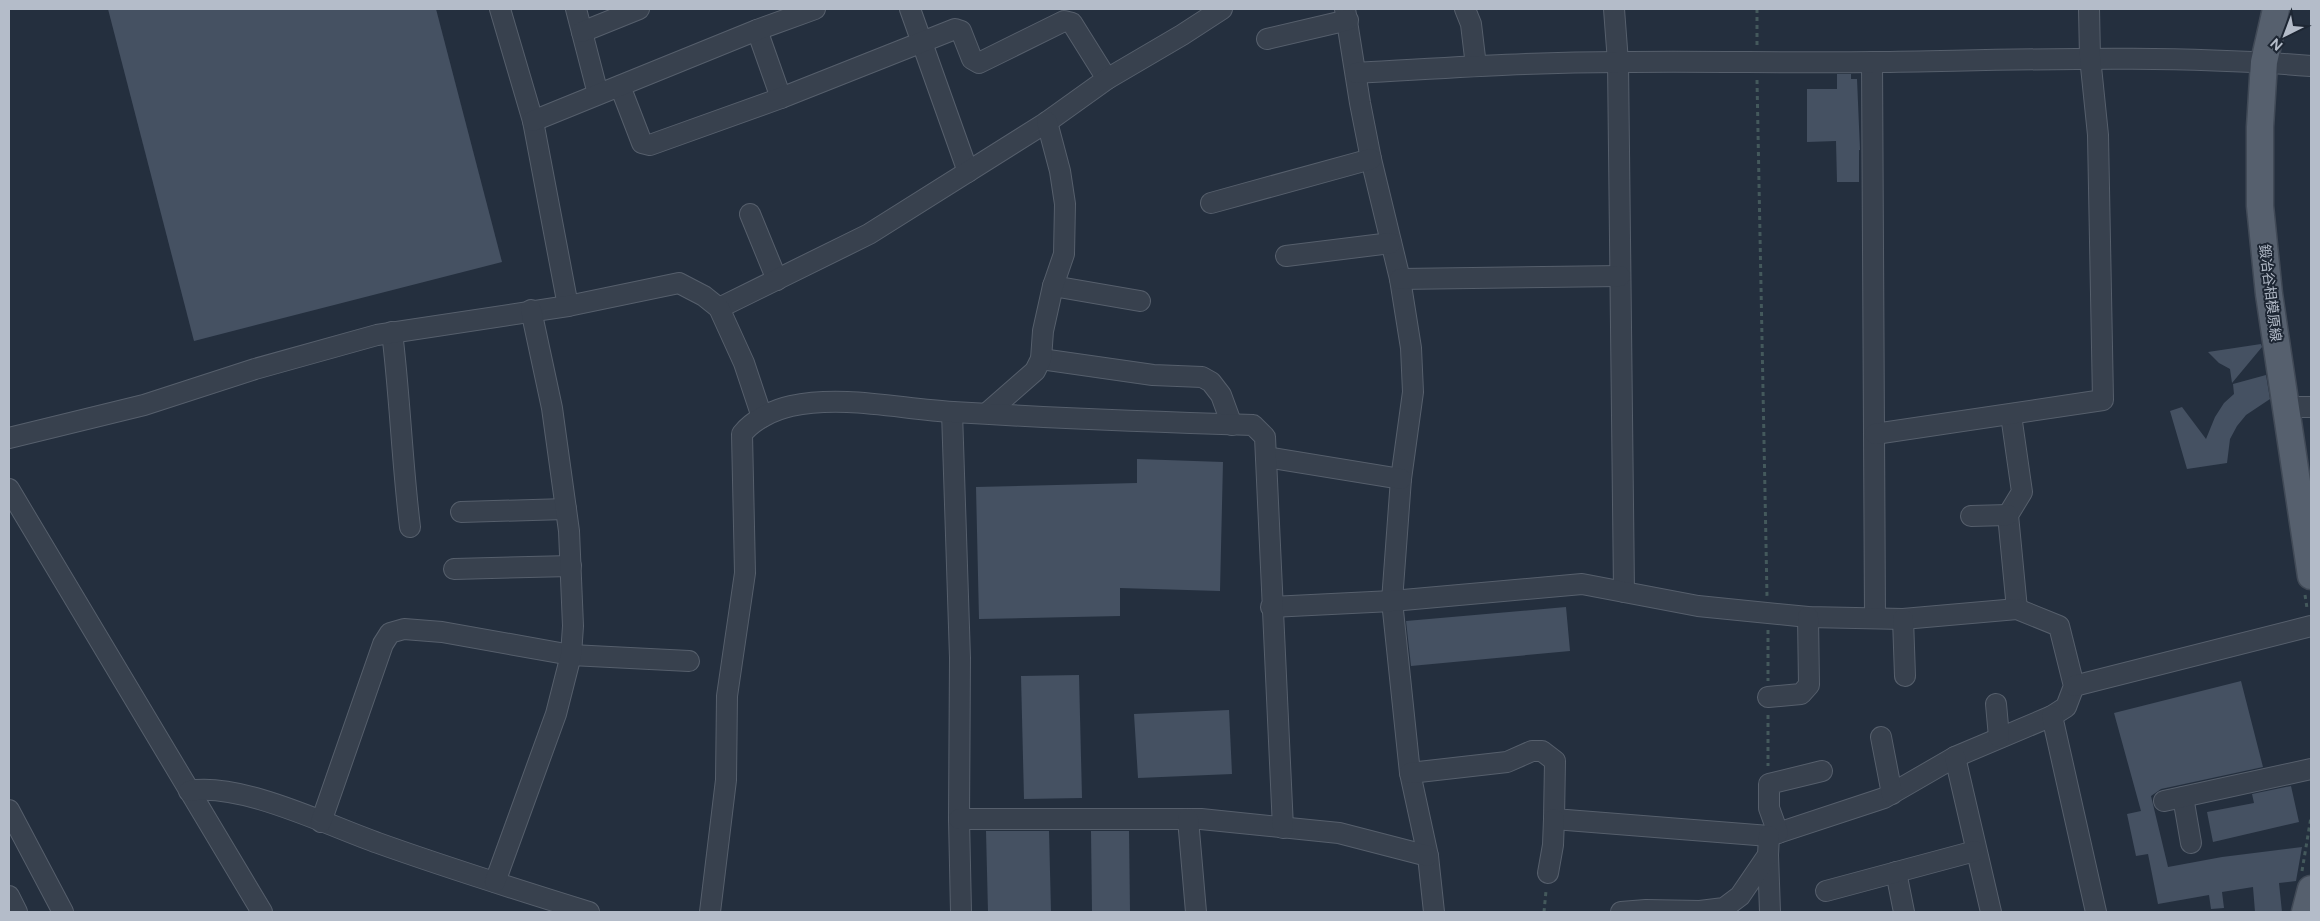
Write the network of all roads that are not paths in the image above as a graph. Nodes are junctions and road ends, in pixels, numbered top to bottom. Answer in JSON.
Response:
{"nodes":[{"id":1,"x":500,"y":9,"type":"edge"},
{"id":2,"x":576,"y":9,"type":"edge"},
{"id":3,"x":639,"y":9,"type":"edge"},
{"id":4,"x":815,"y":9,"type":"edge"},
{"id":5,"x":910,"y":9,"type":"edge"},
{"id":6,"x":1222,"y":9,"type":"edge"},
{"id":7,"x":1465,"y":9,"type":"edge"},
{"id":8,"x":1614,"y":9,"type":"edge"},
{"id":9,"x":2089,"y":9,"type":"edge"},
{"id":10,"x":2276,"y":9,"type":"edge"},
{"id":11,"x":1347,"y":14,"type":"edge"},
{"id":12,"x":757,"y":30,"type":"junction"},
{"id":13,"x":582,"y":32,"type":"junction"},
{"id":14,"x":1267,"y":39,"type":"dead end"},
{"id":15,"x":923,"y":42,"type":"junction"},
{"id":16,"x":2090,"y":57,"type":"junction"},
{"id":17,"x":1618,"y":62,"type":"junction"},
{"id":18,"x":1872,"y":62,"type":"junction"},
{"id":19,"x":2264,"y":62,"type":"junction"},
{"id":20,"x":1476,"y":66,"type":"junction"},
{"id":21,"x":2311,"y":66,"type":"edge"},
{"id":22,"x":1356,"y":73,"type":"junction"},
{"id":23,"x":1107,"y":79,"type":"junction"},
{"id":24,"x":620,"y":86,"type":"junction"},
{"id":25,"x":598,"y":94,"type":"junction"},
{"id":26,"x":781,"y":98,"type":"junction"},
{"id":27,"x":533,"y":121,"type":"junction"},
{"id":28,"x":1047,"y":122,"type":"junction"},
{"id":29,"x":1371,"y":159,"type":"junction"},
{"id":30,"x":968,"y":172,"type":"junction"},
{"id":31,"x":1211,"y":203,"type":"dead end"},
{"id":32,"x":750,"y":214,"type":"dead end"},
{"id":33,"x":1392,"y":244,"type":"junction"},
{"id":34,"x":1294,"y":250,"type":"dead end"},
{"id":35,"x":1620,"y":276,"type":"junction"},
{"id":36,"x":1400,"y":278,"type":"junction"},
{"id":37,"x":777,"y":280,"type":"junction"},
{"id":38,"x":1053,"y":286,"type":"junction"},
{"id":39,"x":1140,"y":301,"type":"dead end"},
{"id":40,"x":568,"y":306,"type":"junction"},
{"id":41,"x":719,"y":308,"type":"junction"},
{"id":42,"x":531,"y":310,"type":"junction"},
{"id":43,"x":392,"y":332,"type":"junction"},
{"id":44,"x":1041,"y":359,"type":"junction"},
{"id":45,"x":2299,"y":407,"type":"edge"},
{"id":46,"x":952,"y":412,"type":"junction"},
{"id":47,"x":987,"y":413,"type":"junction"},
{"id":48,"x":2011,"y":415,"type":"junction"},
{"id":49,"x":762,"y":417,"type":"junction"},
{"id":50,"x":1232,"y":425,"type":"junction"},
{"id":51,"x":1875,"y":434,"type":"junction"},
{"id":52,"x":9,"y":438,"type":"edge"},
{"id":53,"x":1266,"y":457,"type":"junction"},
{"id":54,"x":1401,"y":479,"type":"junction"},
{"id":55,"x":2304,"y":480,"type":"edge"},
{"id":56,"x":9,"y":489,"type":"edge"},
{"id":57,"x":566,"y":509,"type":"junction"},
{"id":58,"x":461,"y":512,"type":"dead end"},
{"id":59,"x":2008,"y":515,"type":"junction"},
{"id":60,"x":1971,"y":516,"type":"dead end"},
{"id":61,"x":410,"y":527,"type":"dead end"},
{"id":62,"x":571,"y":566,"type":"junction"},
{"id":63,"x":454,"y":569,"type":"dead end"},
{"id":64,"x":2311,"y":576,"type":"edge"},
{"id":65,"x":1624,"y":592,"type":"junction"},
{"id":66,"x":1392,"y":601,"type":"junction"},
{"id":67,"x":1272,"y":607,"type":"junction"},
{"id":68,"x":2017,"y":609,"type":"junction"},
{"id":69,"x":1808,"y":617,"type":"junction"},
{"id":70,"x":1876,"y":618,"type":"junction"},
{"id":71,"x":1903,"y":619,"type":"junction"},
{"id":72,"x":2311,"y":626,"type":"edge"},
{"id":73,"x":571,"y":655,"type":"junction"},
{"id":74,"x":689,"y":662,"type":"dead end"},
{"id":75,"x":1905,"y":676,"type":"dead end"},
{"id":76,"x":2074,"y":686,"type":"junction"},
{"id":77,"x":1768,"y":697,"type":"dead end"},
{"id":78,"x":1996,"y":704,"type":"dead end"},
{"id":79,"x":2052,"y":716,"type":"junction"},
{"id":80,"x":1881,"y":737,"type":"dead end"},
{"id":81,"x":1999,"y":737,"type":"junction"},
{"id":82,"x":1955,"y":757,"type":"junction"},
{"id":83,"x":2311,"y":769,"type":"edge"},
{"id":84,"x":1822,"y":771,"type":"dead end"},
{"id":85,"x":1410,"y":773,"type":"junction"},
{"id":86,"x":189,"y":791,"type":"junction"},
{"id":87,"x":1892,"y":794,"type":"junction"},
{"id":88,"x":2183,"y":797,"type":"junction"},
{"id":89,"x":2164,"y":802,"type":"dead end"},
{"id":90,"x":9,"y":810,"type":"edge"},
{"id":91,"x":959,"y":819,"type":"junction"},
{"id":92,"x":1188,"y":819,"type":"junction"},
{"id":93,"x":1554,"y":820,"type":"junction"},
{"id":94,"x":321,"y":822,"type":"junction"},
{"id":95,"x":1283,"y":828,"type":"junction"},
{"id":96,"x":1772,"y":841,"type":"junction"},
{"id":97,"x":2191,"y":842,"type":"dead end"},
{"id":98,"x":1976,"y":851,"type":"junction"},
{"id":99,"x":1428,"y":856,"type":"junction"},
{"id":100,"x":1896,"y":872,"type":"junction"},
{"id":101,"x":1548,"y":873,"type":"dead end"},
{"id":102,"x":495,"y":882,"type":"junction"},
{"id":103,"x":2308,"y":888,"type":"edge"},
{"id":104,"x":1826,"y":891,"type":"dead end"},
{"id":105,"x":9,"y":896,"type":"edge"},
{"id":106,"x":1724,"y":910,"type":"edge"},
{"id":107,"x":17,"y":912,"type":"edge"},
{"id":108,"x":63,"y":912,"type":"edge"},
{"id":109,"x":262,"y":912,"type":"edge"},
{"id":110,"x":589,"y":912,"type":"edge"},
{"id":111,"x":710,"y":912,"type":"edge"},
{"id":112,"x":961,"y":912,"type":"edge"},
{"id":113,"x":1196,"y":912,"type":"edge"},
{"id":114,"x":1434,"y":912,"type":"edge"},
{"id":115,"x":1621,"y":912,"type":"edge"},
{"id":116,"x":1770,"y":912,"type":"edge"},
{"id":117,"x":1904,"y":912,"type":"edge"},
{"id":118,"x":1991,"y":912,"type":"edge"},
{"id":119,"x":2096,"y":912,"type":"edge"},
{"id":120,"x":2305,"y":912,"type":"edge"}],
"edges":[{"from":1,"to":27,"type":"street"},
{"from":2,"to":13,"type":"street"},
{"from":3,"to":13,"type":"street"},
{"from":4,"to":12,"type":"street"},
{"from":5,"to":15,"type":"street"},
{"from":6,"to":23,"type":"street"},
{"from":7,"to":20,"type":"street"},
{"from":8,"to":17,"type":"street"},
{"from":9,"to":16,"type":"street"},
{"from":10,"to":19,"type":"main road","name":"鍛冶谷相模原線"},
{"from":11,"to":14,"type":"street"},
{"from":11,"to":22,"type":"street"},
{"from":12,"to":24,"type":"street"},
{"from":12,"to":26,"type":"street"},
{"from":13,"to":25,"type":"street"},
{"from":15,"to":23,"type":"street"},
{"from":15,"to":26,"type":"street"},
{"from":15,"to":30,"type":"street"},
{"from":16,"to":18,"type":"street"},
{"from":16,"to":19,"type":"street"},
{"from":16,"to":48,"type":"street"},
{"from":17,"to":18,"type":"street"},
{"from":17,"to":20,"type":"street"},
{"from":17,"to":35,"type":"street"},
{"from":18,"to":51,"type":"street"},
{"from":19,"to":21,"type":"street"},
{"from":19,"to":45,"type":"main road","name":"鍛冶谷相模原線"},
{"from":20,"to":22,"type":"street"},
{"from":22,"to":29,"type":"street"},
{"from":23,"to":28,"type":"street"},
{"from":24,"to":25,"type":"street"},
{"from":24,"to":26,"type":"street"},
{"from":25,"to":27,"type":"street"},
{"from":27,"to":40,"type":"street"},
{"from":28,"to":30,"type":"street"},
{"from":28,"to":38,"type":"street"},
{"from":29,"to":31,"type":"street"},
{"from":29,"to":33,"type":"street"},
{"from":30,"to":37,"type":"street"},
{"from":32,"to":37,"type":"street"},
{"from":33,"to":34,"type":"street"},
{"from":33,"to":36,"type":"street"},
{"from":35,"to":36,"type":"street"},
{"from":35,"to":65,"type":"street"},
{"from":36,"to":54,"type":"street"},
{"from":37,"to":41,"type":"street"},
{"from":38,"to":39,"type":"street"},
{"from":38,"to":44,"type":"street"},
{"from":40,"to":41,"type":"street"},
{"from":40,"to":42,"type":"street"},
{"from":41,"to":49,"type":"street"},
{"from":42,"to":43,"type":"street"},
{"from":42,"to":57,"type":"street"},
{"from":43,"to":52,"type":"street"},
{"from":43,"to":61,"type":"street"},
{"from":44,"to":47,"type":"street"},
{"from":44,"to":50,"type":"street"},
{"from":45,"to":55,"type":"main road","name":"鍛冶谷相模原線"},
{"from":46,"to":47,"type":"street"},
{"from":46,"to":49,"type":"street"},
{"from":46,"to":91,"type":"street"},
{"from":47,"to":50,"type":"street"},
{"from":48,"to":51,"type":"street"},
{"from":48,"to":59,"type":"street"},
{"from":49,"to":111,"type":"street"},
{"from":50,"to":53,"type":"street"},
{"from":51,"to":70,"type":"street"},
{"from":53,"to":54,"type":"street"},
{"from":53,"to":67,"type":"street"},
{"from":54,"to":66,"type":"street"},
{"from":55,"to":64,"type":"main road","name":"鍛冶谷相模原線"},
{"from":56,"to":86,"type":"street"},
{"from":57,"to":58,"type":"street"},
{"from":57,"to":62,"type":"street"},
{"from":59,"to":60,"type":"street"},
{"from":59,"to":68,"type":"street"},
{"from":62,"to":63,"type":"street"},
{"from":62,"to":73,"type":"street"},
{"from":65,"to":66,"type":"street"},
{"from":65,"to":69,"type":"street"},
{"from":66,"to":67,"type":"street"},
{"from":66,"to":85,"type":"street"},
{"from":67,"to":95,"type":"street"},
{"from":68,"to":71,"type":"street"},
{"from":68,"to":76,"type":"street"},
{"from":69,"to":70,"type":"street"},
{"from":69,"to":77,"type":"street"},
{"from":70,"to":71,"type":"street"},
{"from":71,"to":75,"type":"street"},
{"from":72,"to":76,"type":"street"},
{"from":73,"to":74,"type":"street"},
{"from":73,"to":94,"type":"street"},
{"from":73,"to":102,"type":"street"},
{"from":76,"to":79,"type":"street"},
{"from":78,"to":81,"type":"street"},
{"from":79,"to":81,"type":"street"},
{"from":79,"to":119,"type":"street"},
{"from":80,"to":87,"type":"street"},
{"from":81,"to":82,"type":"street"},
{"from":82,"to":87,"type":"street"},
{"from":82,"to":98,"type":"street"},
{"from":83,"to":88,"type":"street"},
{"from":84,"to":96,"type":"street"},
{"from":85,"to":93,"type":"street"},
{"from":85,"to":99,"type":"street"},
{"from":86,"to":94,"type":"street"},
{"from":86,"to":109,"type":"street"},
{"from":87,"to":96,"type":"street"},
{"from":88,"to":89,"type":"street"},
{"from":88,"to":97,"type":"street"},
{"from":90,"to":108,"type":"street"},
{"from":91,"to":92,"type":"street"},
{"from":91,"to":112,"type":"street"},
{"from":92,"to":95,"type":"street"},
{"from":92,"to":113,"type":"street"},
{"from":93,"to":96,"type":"street"},
{"from":93,"to":101,"type":"street"},
{"from":94,"to":102,"type":"street"},
{"from":95,"to":99,"type":"street"},
{"from":96,"to":106,"type":"street"},
{"from":96,"to":116,"type":"street"},
{"from":98,"to":100,"type":"street"},
{"from":98,"to":118,"type":"street"},
{"from":99,"to":114,"type":"street"},
{"from":100,"to":104,"type":"street"},
{"from":100,"to":117,"type":"street"},
{"from":102,"to":110,"type":"street"},
{"from":103,"to":120,"type":"main road"},
{"from":105,"to":107,"type":"street"},
{"from":106,"to":115,"type":"street"}]}
